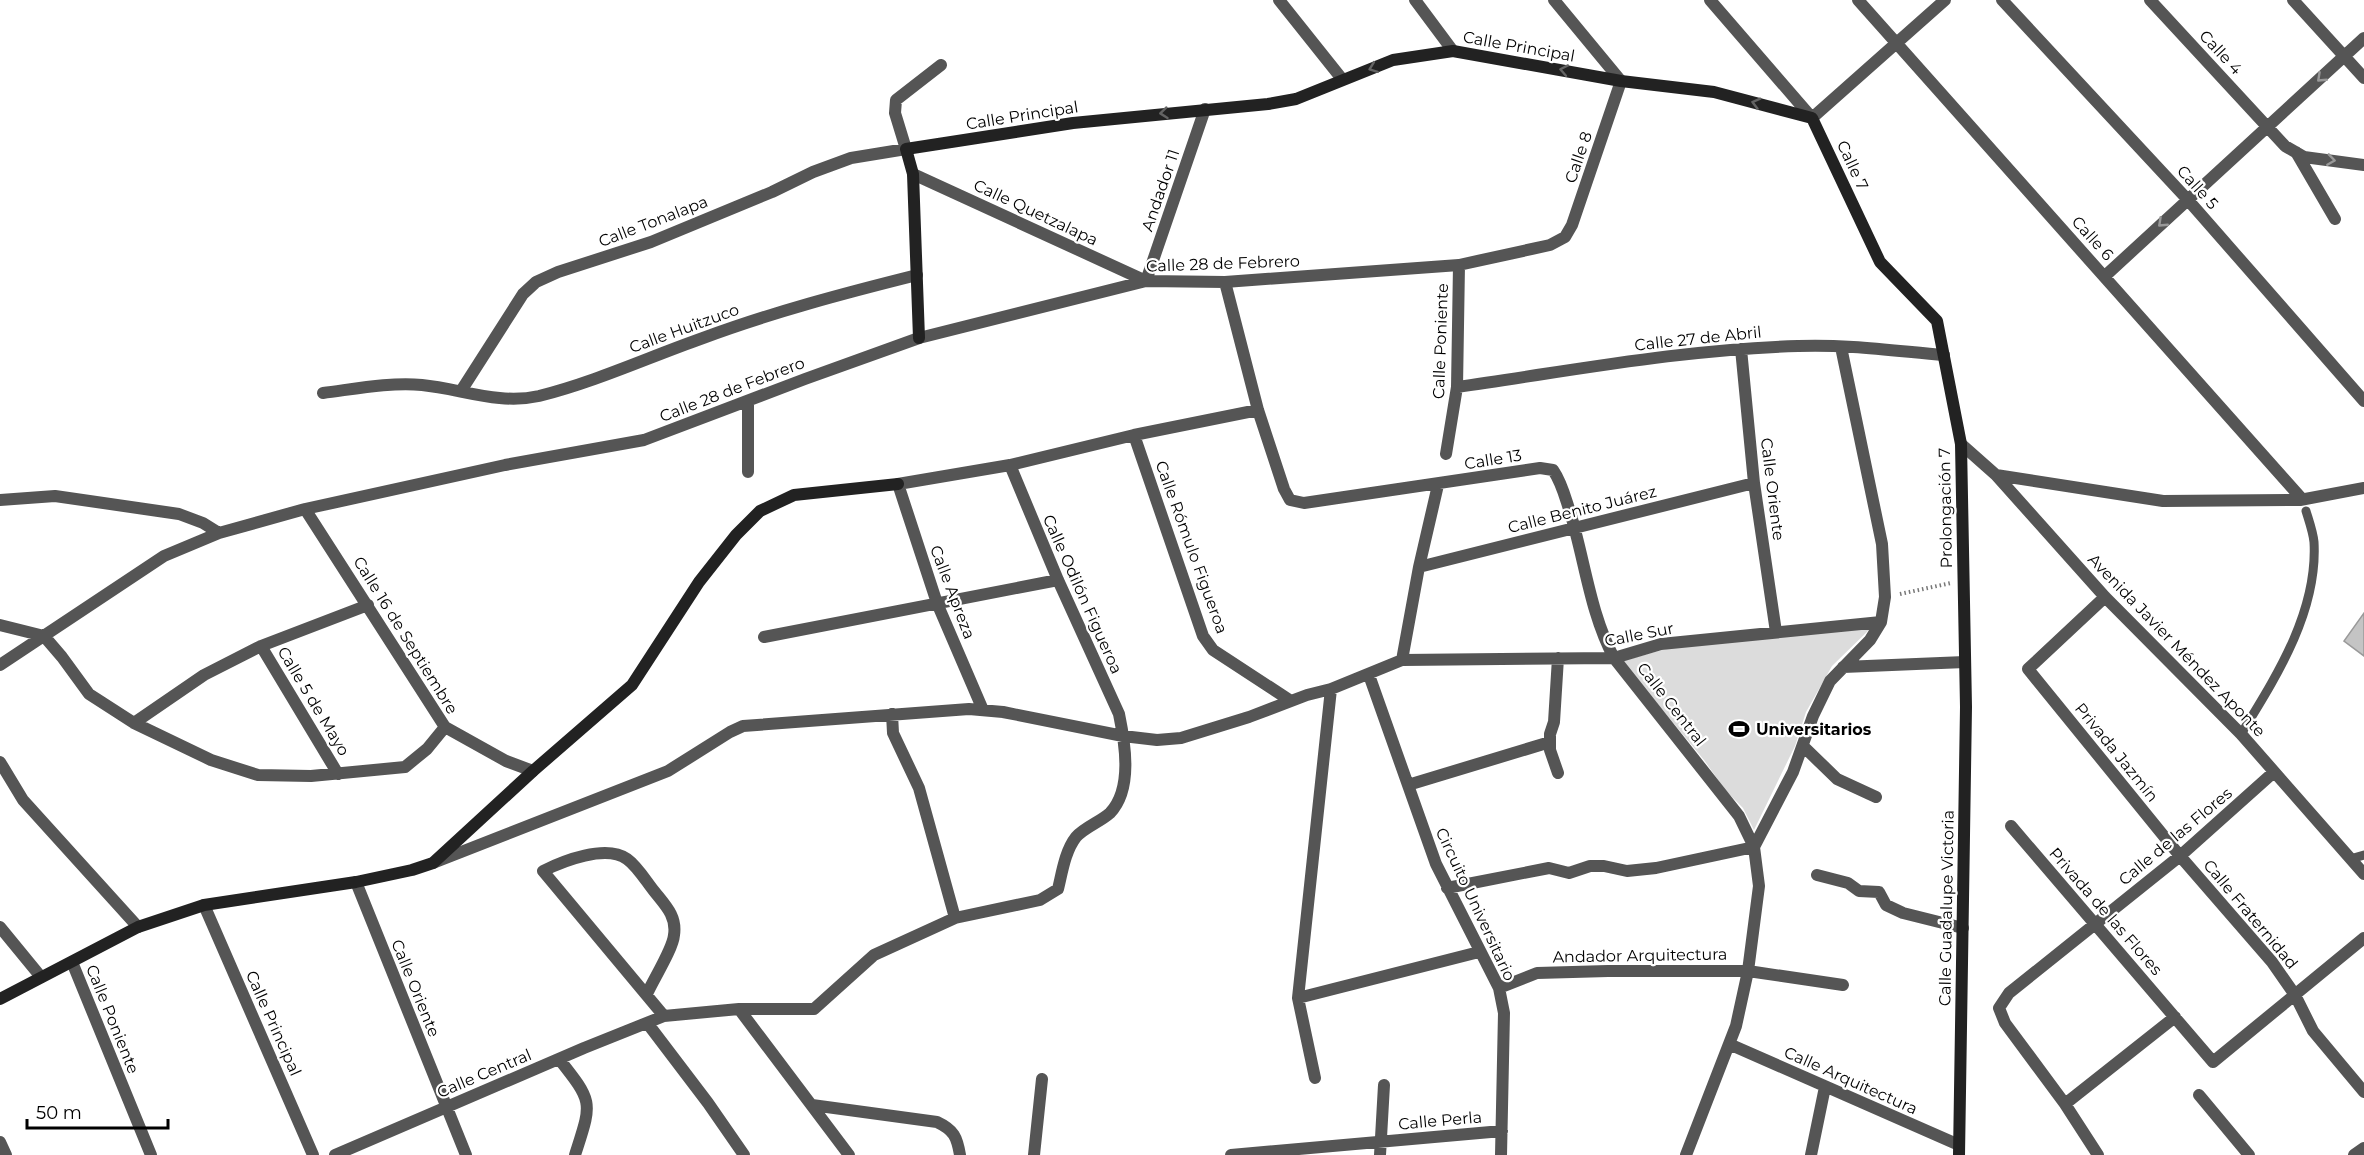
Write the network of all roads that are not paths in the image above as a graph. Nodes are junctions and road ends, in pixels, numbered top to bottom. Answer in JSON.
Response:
{"nodes":[{"id":1,"x":1279,"y":0,"type":"edge"},
{"id":2,"x":1415,"y":0,"type":"edge"},
{"id":3,"x":1554,"y":0,"type":"edge"},
{"id":4,"x":1710,"y":0,"type":"edge"},
{"id":5,"x":1858,"y":0,"type":"edge"},
{"id":6,"x":1945,"y":0,"type":"edge"},
{"id":7,"x":2002,"y":0,"type":"edge"},
{"id":8,"x":2150,"y":0,"type":"edge"},
{"id":9,"x":2293,"y":0,"type":"edge"},
{"id":10,"x":2364,"y":38,"type":"edge"},
{"id":11,"x":1898,"y":43,"type":"junction"},
{"id":12,"x":1453,"y":51,"type":"junction"},
{"id":13,"x":2344,"y":56,"type":"junction"},
{"id":14,"x":941,"y":65,"type":"dead end"},
{"id":15,"x":2364,"y":78,"type":"edge"},
{"id":16,"x":1342,"y":79,"type":"junction"},
{"id":17,"x":1621,"y":81,"type":"junction"},
{"id":18,"x":1205,"y":109,"type":"junction"},
{"id":19,"x":1812,"y":118,"type":"junction"},
{"id":20,"x":2267,"y":127,"type":"junction"},
{"id":21,"x":906,"y":149,"type":"junction"},
{"id":22,"x":2295,"y":151,"type":"junction"},
{"id":23,"x":2364,"y":165,"type":"edge"},
{"id":24,"x":913,"y":174,"type":"junction"},
{"id":25,"x":2187,"y":200,"type":"junction"},
{"id":26,"x":2334,"y":219,"type":"dead end"},
{"id":27,"x":1459,"y":265,"type":"junction"},
{"id":28,"x":917,"y":275,"type":"junction"},
{"id":29,"x":2104,"y":276,"type":"junction"},
{"id":30,"x":1146,"y":281,"type":"junction"},
{"id":31,"x":1225,"y":282,"type":"junction"},
{"id":32,"x":919,"y":338,"type":"junction"},
{"id":33,"x":1841,"y":347,"type":"junction"},
{"id":34,"x":1741,"y":349,"type":"junction"},
{"id":35,"x":1944,"y":355,"type":"junction"},
{"id":36,"x":1457,"y":387,"type":"junction"},
{"id":37,"x":461,"y":391,"type":"junction"},
{"id":38,"x":322,"y":393,"type":"dead end"},
{"id":39,"x":748,"y":401,"type":"junction"},
{"id":40,"x":2364,"y":402,"type":"edge"},
{"id":41,"x":1258,"y":410,"type":"junction"},
{"id":42,"x":1134,"y":435,"type":"junction"},
{"id":43,"x":1961,"y":444,"type":"junction"},
{"id":44,"x":1446,"y":454,"type":"dead end"},
{"id":45,"x":1010,"y":465,"type":"junction"},
{"id":46,"x":1553,"y":470,"type":"joint"},
{"id":47,"x":748,"y":472,"type":"dead end"},
{"id":48,"x":1996,"y":476,"type":"junction"},
{"id":49,"x":1754,"y":483,"type":"junction"},
{"id":50,"x":898,"y":484,"type":"junction"},
{"id":51,"x":1438,"y":485,"type":"junction"},
{"id":52,"x":2364,"y":488,"type":"edge"},
{"id":53,"x":0,"y":500,"type":"edge"},
{"id":54,"x":2304,"y":505,"type":"junction"},
{"id":55,"x":305,"y":509,"type":"junction"},
{"id":56,"x":1575,"y":528,"type":"junction"},
{"id":57,"x":219,"y":533,"type":"junction"},
{"id":58,"x":1419,"y":567,"type":"junction"},
{"id":59,"x":1058,"y":580,"type":"junction"},
{"id":60,"x":2104,"y":597,"type":"junction"},
{"id":61,"x":937,"y":603,"type":"junction"},
{"id":62,"x":368,"y":605,"type":"junction"},
{"id":63,"x":1881,"y":621,"type":"junction"},
{"id":64,"x":0,"y":625,"type":"edge"},
{"id":65,"x":1776,"y":632,"type":"junction"},
{"id":66,"x":44,"y":636,"type":"junction"},
{"id":67,"x":764,"y":637,"type":"dead end"},
{"id":68,"x":261,"y":646,"type":"junction"},
{"id":69,"x":1558,"y":658,"type":"junction"},
{"id":70,"x":1614,"y":658,"type":"junction"},
{"id":71,"x":1402,"y":660,"type":"junction"},
{"id":72,"x":1965,"y":662,"type":"junction"},
{"id":73,"x":0,"y":665,"type":"edge"},
{"id":74,"x":1843,"y":667,"type":"junction"},
{"id":75,"x":1369,"y":675,"type":"junction"},
{"id":76,"x":1331,"y":689,"type":"junction"},
{"id":77,"x":1291,"y":701,"type":"junction"},
{"id":78,"x":983,"y":710,"type":"junction"},
{"id":79,"x":892,"y":714,"type":"junction"},
{"id":80,"x":134,"y":723,"type":"junction"},
{"id":81,"x":445,"y":728,"type":"junction"},
{"id":82,"x":2241,"y":734,"type":"junction"},
{"id":83,"x":1123,"y":736,"type":"junction"},
{"id":84,"x":1550,"y":742,"type":"junction"},
{"id":85,"x":1803,"y":746,"type":"junction"},
{"id":86,"x":0,"y":762,"type":"edge"},
{"id":87,"x":533,"y":771,"type":"junction"},
{"id":88,"x":2274,"y":772,"type":"junction"},
{"id":89,"x":1558,"y":773,"type":"dead end"},
{"id":90,"x":338,"y":774,"type":"junction"},
{"id":91,"x":1408,"y":785,"type":"junction"},
{"id":92,"x":1876,"y":797,"type":"dead end"},
{"id":93,"x":2011,"y":826,"type":"dead end"},
{"id":94,"x":1754,"y":846,"type":"junction"},
{"id":95,"x":2364,"y":855,"type":"edge"},
{"id":96,"x":2180,"y":856,"type":"junction"},
{"id":97,"x":2350,"y":859,"type":"junction"},
{"id":98,"x":433,"y":863,"type":"junction"},
{"id":99,"x":2364,"y":874,"type":"edge"},
{"id":100,"x":1817,"y":875,"type":"dead end"},
{"id":101,"x":356,"y":882,"type":"junction"},
{"id":102,"x":1447,"y":888,"type":"junction"},
{"id":103,"x":204,"y":905,"type":"junction"},
{"id":104,"x":955,"y":918,"type":"junction"},
{"id":105,"x":2095,"y":924,"type":"junction"},
{"id":106,"x":0,"y":927,"type":"edge"},
{"id":107,"x":138,"y":927,"type":"junction"},
{"id":108,"x":1963,"y":928,"type":"junction"},
{"id":109,"x":2364,"y":938,"type":"edge"},
{"id":110,"x":1479,"y":952,"type":"junction"},
{"id":111,"x":72,"y":962,"type":"junction"},
{"id":112,"x":1748,"y":971,"type":"junction"},
{"id":113,"x":41,"y":978,"type":"junction"},
{"id":114,"x":1843,"y":985,"type":"dead end"},
{"id":115,"x":1499,"y":988,"type":"junction"},
{"id":116,"x":647,"y":994,"type":"junction"},
{"id":117,"x":2295,"y":995,"type":"junction"},
{"id":118,"x":1298,"y":998,"type":"junction"},
{"id":119,"x":0,"y":999,"type":"edge"},
{"id":120,"x":739,"y":1009,"type":"junction"},
{"id":121,"x":664,"y":1016,"type":"junction"},
{"id":122,"x":2175,"y":1017,"type":"junction"},
{"id":123,"x":648,"y":1024,"type":"junction"},
{"id":124,"x":1729,"y":1044,"type":"junction"},
{"id":125,"x":559,"y":1059,"type":"junction"},
{"id":126,"x":1315,"y":1078,"type":"dead end"},
{"id":127,"x":1042,"y":1079,"type":"dead end"},
{"id":128,"x":1384,"y":1085,"type":"dead end"},
{"id":129,"x":1825,"y":1087,"type":"junction"},
{"id":130,"x":2364,"y":1092,"type":"edge"},
{"id":131,"x":2199,"y":1095,"type":"dead end"},
{"id":132,"x":2065,"y":1104,"type":"junction"},
{"id":133,"x":812,"y":1105,"type":"junction"},
{"id":134,"x":446,"y":1108,"type":"junction"},
{"id":135,"x":1502,"y":1131,"type":"junction"},
{"id":136,"x":0,"y":1142,"type":"edge"},
{"id":137,"x":1381,"y":1142,"type":"junction"},
{"id":138,"x":2364,"y":1148,"type":"edge"},
{"id":139,"x":1959,"y":1150,"type":"edge"},
{"id":140,"x":6,"y":1155,"type":"edge"},
{"id":141,"x":151,"y":1155,"type":"edge"},
{"id":142,"x":313,"y":1155,"type":"edge"},
{"id":143,"x":335,"y":1155,"type":"edge"},
{"id":144,"x":466,"y":1155,"type":"edge"},
{"id":145,"x":575,"y":1155,"type":"edge"},
{"id":146,"x":744,"y":1155,"type":"edge"},
{"id":147,"x":848,"y":1155,"type":"edge"},
{"id":148,"x":960,"y":1155,"type":"edge"},
{"id":149,"x":1034,"y":1155,"type":"edge"},
{"id":150,"x":1231,"y":1155,"type":"edge"},
{"id":151,"x":1380,"y":1155,"type":"edge"},
{"id":152,"x":1501,"y":1155,"type":"edge"},
{"id":153,"x":1686,"y":1155,"type":"edge"},
{"id":154,"x":1811,"y":1155,"type":"edge"},
{"id":155,"x":2098,"y":1155,"type":"edge"},
{"id":156,"x":2249,"y":1155,"type":"edge"},
{"id":157,"x":2354,"y":1155,"type":"edge"}],
"edges":[{"from":1,"to":16,"type":"street"},
{"from":2,"to":12,"type":"street"},
{"from":3,"to":17,"type":"street"},
{"from":4,"to":19,"type":"street","name":"Calle 7"},
{"from":5,"to":11,"type":"street","name":"Calle 6"},
{"from":6,"to":11,"type":"street"},
{"from":7,"to":25,"type":"street","name":"Calle 5"},
{"from":8,"to":20,"type":"street","name":"Calle 4"},
{"from":9,"to":13,"type":"street"},
{"from":10,"to":13,"type":"street"},
{"from":11,"to":19,"type":"street"},
{"from":11,"to":29,"type":"street","name":"Calle 6"},
{"from":12,"to":16,"type":"street","name":"Calle Principal","one_way":true},
{"from":17,"to":12,"type":"street","name":"Calle Principal","one_way":true},
{"from":13,"to":15,"type":"street"},
{"from":13,"to":20,"type":"street","one_way":true},
{"from":14,"to":21,"type":"street"},
{"from":16,"to":18,"type":"street","name":"Calle Principal"},
{"from":19,"to":17,"type":"street","name":"Calle Principal","one_way":true},
{"from":17,"to":27,"type":"street","name":"Calle 8"},
{"from":18,"to":21,"type":"street","name":"Calle Principal","one_way":true},
{"from":18,"to":30,"type":"street","name":"Andador 11"},
{"from":19,"to":35,"type":"street","name":"Calle 7"},
{"from":20,"to":22,"type":"street","name":"Calle 4"},
{"from":20,"to":25,"type":"street"},
{"from":21,"to":24,"type":"street"},
{"from":21,"to":37,"type":"street","name":"Calle Tonalapa"},
{"from":22,"to":23,"type":"street","one_way":true},
{"from":22,"to":26,"type":"street"},
{"from":24,"to":28,"type":"street"},
{"from":24,"to":30,"type":"street","name":"Calle Quetzalapa"},
{"from":25,"to":29,"type":"street","one_way":true},
{"from":25,"to":40,"type":"street","name":"Calle 5"},
{"from":27,"to":31,"type":"street","name":"Calle 28 de Febrero"},
{"from":27,"to":36,"type":"street","name":"Calle Poniente"},
{"from":28,"to":32,"type":"street"},
{"from":28,"to":37,"type":"street","name":"Calle Huitzuco"},
{"from":29,"to":54,"type":"street","name":"Calle 6"},
{"from":30,"to":31,"type":"street","name":"Calle 28 de Febrero"},
{"from":30,"to":32,"type":"street","name":"Calle 28 de Febrero"},
{"from":31,"to":41,"type":"street"},
{"from":32,"to":39,"type":"street","name":"Calle 28 de Febrero"},
{"from":33,"to":34,"type":"street","name":"Calle 27 de Abril"},
{"from":33,"to":35,"type":"street","name":"Calle 27 de Abril"},
{"from":33,"to":63,"type":"street"},
{"from":34,"to":36,"type":"street","name":"Calle 27 de Abril"},
{"from":34,"to":49,"type":"street","name":"Calle Oriente"},
{"from":35,"to":43,"type":"street","name":"Prolongación 7"},
{"from":36,"to":44,"type":"street","name":"Calle Poniente"},
{"from":37,"to":38,"type":"street","name":"Calle Huitzuco"},
{"from":39,"to":47,"type":"street"},
{"from":39,"to":55,"type":"street","name":"Calle 28 de Febrero"},
{"from":41,"to":42,"type":"street"},
{"from":41,"to":51,"type":"street","name":"Calle 13"},
{"from":42,"to":45,"type":"street"},
{"from":42,"to":77,"type":"street","name":"Calle Rómulo Figueroa"},
{"from":43,"to":48,"type":"street","name":"Avenida Javier Méndez Aponte"},
{"from":43,"to":72,"type":"street","name":"Prolongación 7"},
{"from":45,"to":50,"type":"street"},
{"from":45,"to":59,"type":"street","name":"Calle Odilón Figueroa"},
{"from":46,"to":51,"type":"street","name":"Calle 13"},
{"from":46,"to":56,"type":"street","name":"Calle Central"},
{"from":48,"to":54,"type":"street"},
{"from":48,"to":60,"type":"street","name":"Avenida Javier Méndez Aponte"},
{"from":49,"to":56,"type":"street","name":"Calle Benito Juárez"},
{"from":49,"to":65,"type":"street","name":"Calle Oriente"},
{"from":50,"to":61,"type":"street","name":"Calle Apreza"},
{"from":50,"to":87,"type":"street"},
{"from":51,"to":58,"type":"street"},
{"from":52,"to":54,"type":"street"},
{"from":53,"to":57,"type":"street"},
{"from":54,"to":82,"type":"lane"},
{"from":55,"to":57,"type":"street","name":"Calle 28 de Febrero"},
{"from":55,"to":62,"type":"street","name":"Calle 16 de Septiembre"},
{"from":56,"to":58,"type":"street","name":"Calle Benito Juárez"},
{"from":56,"to":70,"type":"street","name":"Calle Central"},
{"from":57,"to":66,"type":"street","name":"Calle 28 de Febrero"},
{"from":58,"to":71,"type":"street"},
{"from":59,"to":61,"type":"street"},
{"from":59,"to":83,"type":"street","name":"Calle Odilón Figueroa"},
{"from":60,"to":82,"type":"street","name":"Avenida Javier Méndez Aponte"},
{"from":60,"to":96,"type":"street","name":"Privada Jazmín"},
{"from":61,"to":67,"type":"street"},
{"from":61,"to":78,"type":"street","name":"Calle Apreza"},
{"from":62,"to":68,"type":"street"},
{"from":62,"to":81,"type":"street","name":"Calle 16 de Septiembre"},
{"from":63,"to":65,"type":"street","name":"Calle Sur"},
{"from":63,"to":74,"type":"street"},
{"from":64,"to":66,"type":"street"},
{"from":65,"to":70,"type":"street","name":"Calle Sur"},
{"from":66,"to":73,"type":"street","name":"Calle 28 de Febrero"},
{"from":66,"to":80,"type":"street"},
{"from":68,"to":80,"type":"street"},
{"from":68,"to":90,"type":"street","name":"Calle 5 de Mayo"},
{"from":69,"to":70,"type":"street","name":"Calle Sur"},
{"from":69,"to":71,"type":"street","name":"Calle Sur"},
{"from":69,"to":84,"type":"street"},
{"from":70,"to":94,"type":"street","name":"Calle Central"},
{"from":71,"to":75,"type":"street"},
{"from":72,"to":74,"type":"street"},
{"from":72,"to":108,"type":"street","name":"Calle Guadalupe Victoria"},
{"from":74,"to":85,"type":"street"},
{"from":75,"to":76,"type":"street"},
{"from":75,"to":91,"type":"street","name":"Circuito Universitario"},
{"from":76,"to":77,"type":"street"},
{"from":76,"to":118,"type":"street"},
{"from":77,"to":83,"type":"street"},
{"from":78,"to":79,"type":"street"},
{"from":78,"to":83,"type":"street"},
{"from":79,"to":98,"type":"street"},
{"from":79,"to":104,"type":"street"},
{"from":80,"to":90,"type":"street"},
{"from":81,"to":87,"type":"street","name":"Calle 16 de Septiembre"},
{"from":81,"to":90,"type":"street"},
{"from":82,"to":88,"type":"street","name":"Avenida Javier Méndez Aponte"},
{"from":83,"to":104,"type":"street","name":"Calle Odilón Figueroa"},
{"from":84,"to":89,"type":"street"},
{"from":84,"to":91,"type":"street"},
{"from":85,"to":92,"type":"street"},
{"from":85,"to":94,"type":"street"},
{"from":86,"to":107,"type":"street"},
{"from":87,"to":98,"type":"street"},
{"from":88,"to":96,"type":"street","name":"Calle de las Flores"},
{"from":88,"to":97,"type":"street","name":"Avenida Javier Méndez Aponte"},
{"from":91,"to":102,"type":"street","name":"Circuito Universitario"},
{"from":93,"to":105,"type":"street","name":"Privada de las Flores"},
{"from":94,"to":102,"type":"street"},
{"from":94,"to":112,"type":"street"},
{"from":95,"to":97,"type":"lane"},
{"from":96,"to":105,"type":"street","name":"Calle de las Flores"},
{"from":96,"to":117,"type":"street","name":"Calle Fraternidad"},
{"from":97,"to":99,"type":"street","name":"Avenida Javier Méndez Aponte"},
{"from":98,"to":101,"type":"street"},
{"from":100,"to":108,"type":"street"},
{"from":101,"to":103,"type":"street"},
{"from":101,"to":134,"type":"street","name":"Calle Oriente"},
{"from":102,"to":110,"type":"street","name":"Circuito Universitario"},
{"from":103,"to":107,"type":"street"},
{"from":103,"to":142,"type":"street","name":"Calle Principal"},
{"from":104,"to":120,"type":"street","name":"Calle Odilón Figueroa"},
{"from":105,"to":122,"type":"street","name":"Privada de las Flores"},
{"from":105,"to":132,"type":"street","name":"Calle de las Flores"},
{"from":106,"to":113,"type":"street"},
{"from":107,"to":111,"type":"street"},
{"from":108,"to":139,"type":"street","name":"Calle Guadalupe Victoria"},
{"from":109,"to":117,"type":"street","name":"Calle Fraternidad"},
{"from":110,"to":115,"type":"street","name":"Circuito Universitario"},
{"from":110,"to":118,"type":"street"},
{"from":111,"to":113,"type":"street"},
{"from":111,"to":141,"type":"street","name":"Calle Poniente"},
{"from":112,"to":114,"type":"street","name":"Andador Arquitectura"},
{"from":112,"to":115,"type":"street","name":"Andador Arquitectura"},
{"from":112,"to":124,"type":"street"},
{"from":113,"to":119,"type":"street"},
{"from":115,"to":135,"type":"street","name":"Circuito Universitario"},
{"from":116,"to":116,"type":"street"},
{"from":116,"to":121,"type":"street"},
{"from":117,"to":122,"type":"street","name":"Calle Fraternidad"},
{"from":117,"to":130,"type":"street"},
{"from":118,"to":126,"type":"street"},
{"from":120,"to":121,"type":"street","name":"Calle Odilón Figueroa"},
{"from":120,"to":133,"type":"street"},
{"from":121,"to":123,"type":"street","name":"Calle Central"},
{"from":122,"to":132,"type":"street"},
{"from":123,"to":125,"type":"street","name":"Calle Central"},
{"from":123,"to":146,"type":"street"},
{"from":124,"to":129,"type":"street","name":"Calle Arquitectura"},
{"from":124,"to":153,"type":"street"},
{"from":125,"to":134,"type":"street","name":"Calle Central"},
{"from":125,"to":145,"type":"street"},
{"from":127,"to":149,"type":"street"},
{"from":128,"to":137,"type":"street"},
{"from":129,"to":139,"type":"street","name":"Calle Arquitectura"},
{"from":129,"to":154,"type":"street"},
{"from":131,"to":156,"type":"street"},
{"from":132,"to":155,"type":"street"},
{"from":133,"to":147,"type":"street"},
{"from":133,"to":148,"type":"street"},
{"from":134,"to":143,"type":"street","name":"Calle Central"},
{"from":134,"to":144,"type":"street","name":"Calle Oriente"},
{"from":135,"to":137,"type":"street","name":"Calle Perla"},
{"from":135,"to":152,"type":"street","name":"Circuito Universitario"},
{"from":136,"to":140,"type":"street"},
{"from":137,"to":150,"type":"street","name":"Calle Perla"},
{"from":137,"to":151,"type":"street"},
{"from":138,"to":157,"type":"street"}]}
